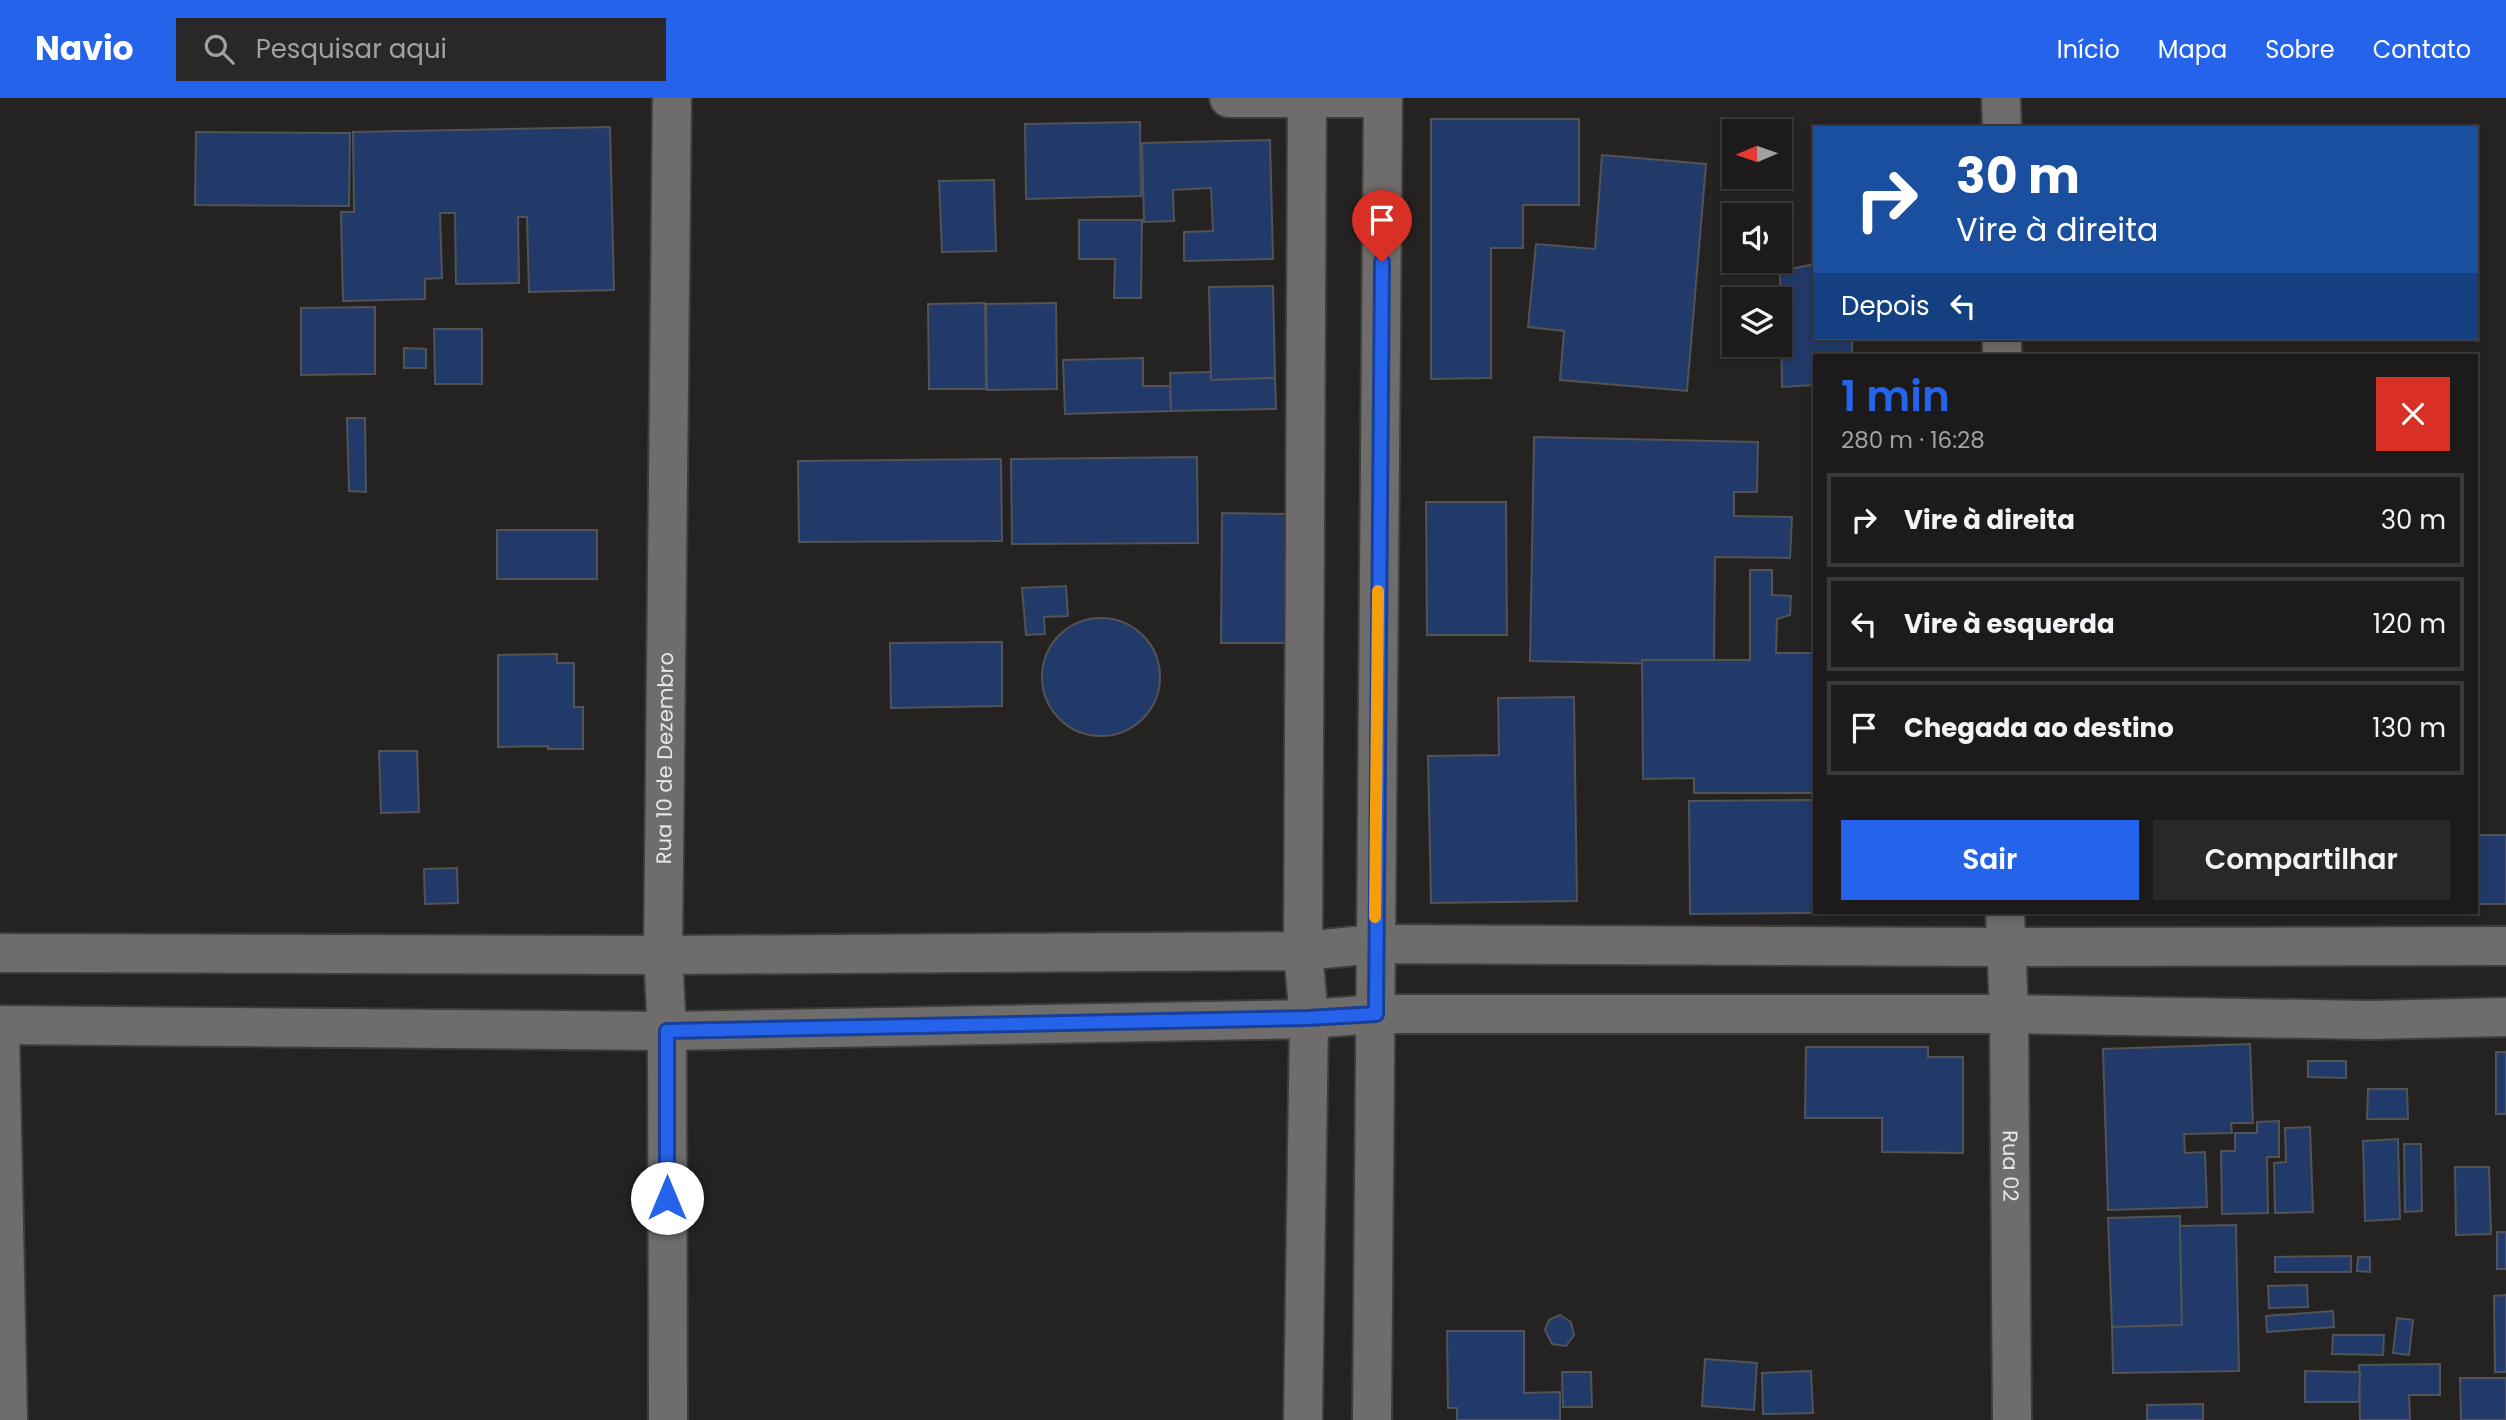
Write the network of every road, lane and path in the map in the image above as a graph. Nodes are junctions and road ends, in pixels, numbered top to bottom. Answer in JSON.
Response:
{"nodes":[{"id":1,"x":672,"y":98,"type":"edge"},
{"id":2,"x":1229,"y":98,"type":"edge"},
{"id":3,"x":1374,"y":98,"type":"edge"},
{"id":4,"x":1383,"y":98,"type":"edge"},
{"id":5,"x":2001,"y":98,"type":"edge"},
{"id":6,"x":1307,"y":99,"type":"edge"},
{"id":7,"x":2001,"y":126,"type":"edge"},
{"id":8,"x":2005,"y":929,"type":"edge"},
{"id":9,"x":1375,"y":944,"type":"junction"},
{"id":10,"x":2506,"y":946,"type":"edge"},
{"id":11,"x":1303,"y":951,"type":"junction"},
{"id":12,"x":0,"y":953,"type":"edge"},
{"id":13,"x":663,"y":955,"type":"junction"},
{"id":14,"x":1376,"y":1014,"type":"junction"},
{"id":15,"x":2009,"y":1014,"type":"junction"},
{"id":16,"x":2506,"y":1017,"type":"edge"},
{"id":17,"x":1308,"y":1018,"type":"junction"},
{"id":18,"x":0,"y":1028,"type":"edge"},
{"id":19,"x":667,"y":1031,"type":"junction"},
{"id":20,"x":8,"y":1420,"type":"edge"},
{"id":21,"x":668,"y":1420,"type":"edge"},
{"id":22,"x":1303,"y":1420,"type":"edge"},
{"id":23,"x":1372,"y":1420,"type":"edge"},
{"id":24,"x":2012,"y":1420,"type":"edge"}],
"edges":[{"from":1,"to":13,"type":"street","name":"Rua 10 de Dezembro"},
{"from":2,"to":6,"type":"street"},
{"from":3,"to":6,"type":"street"},
{"from":4,"to":9,"type":"street"},
{"from":5,"to":7,"type":"street"},
{"from":6,"to":11,"type":"street"},
{"from":8,"to":9,"type":"street"},
{"from":8,"to":10,"type":"street"},
{"from":8,"to":15,"type":"street","name":"Rua 02"},
{"from":9,"to":11,"type":"street"},
{"from":9,"to":14,"type":"street"},
{"from":11,"to":13,"type":"street"},
{"from":11,"to":17,"type":"street"},
{"from":12,"to":13,"type":"street"},
{"from":13,"to":19,"type":"street","name":"Rua 10 de Dezembro"},
{"from":14,"to":15,"type":"street"},
{"from":14,"to":17,"type":"street"},
{"from":14,"to":23,"type":"street"},
{"from":15,"to":16,"type":"street"},
{"from":15,"to":24,"type":"street","name":"Rua 02"},
{"from":17,"to":19,"type":"street"},
{"from":17,"to":22,"type":"street"},
{"from":18,"to":19,"type":"street"},
{"from":18,"to":20,"type":"street"},
{"from":19,"to":21,"type":"street","name":"Rua 10 de Dezembro"}]}
